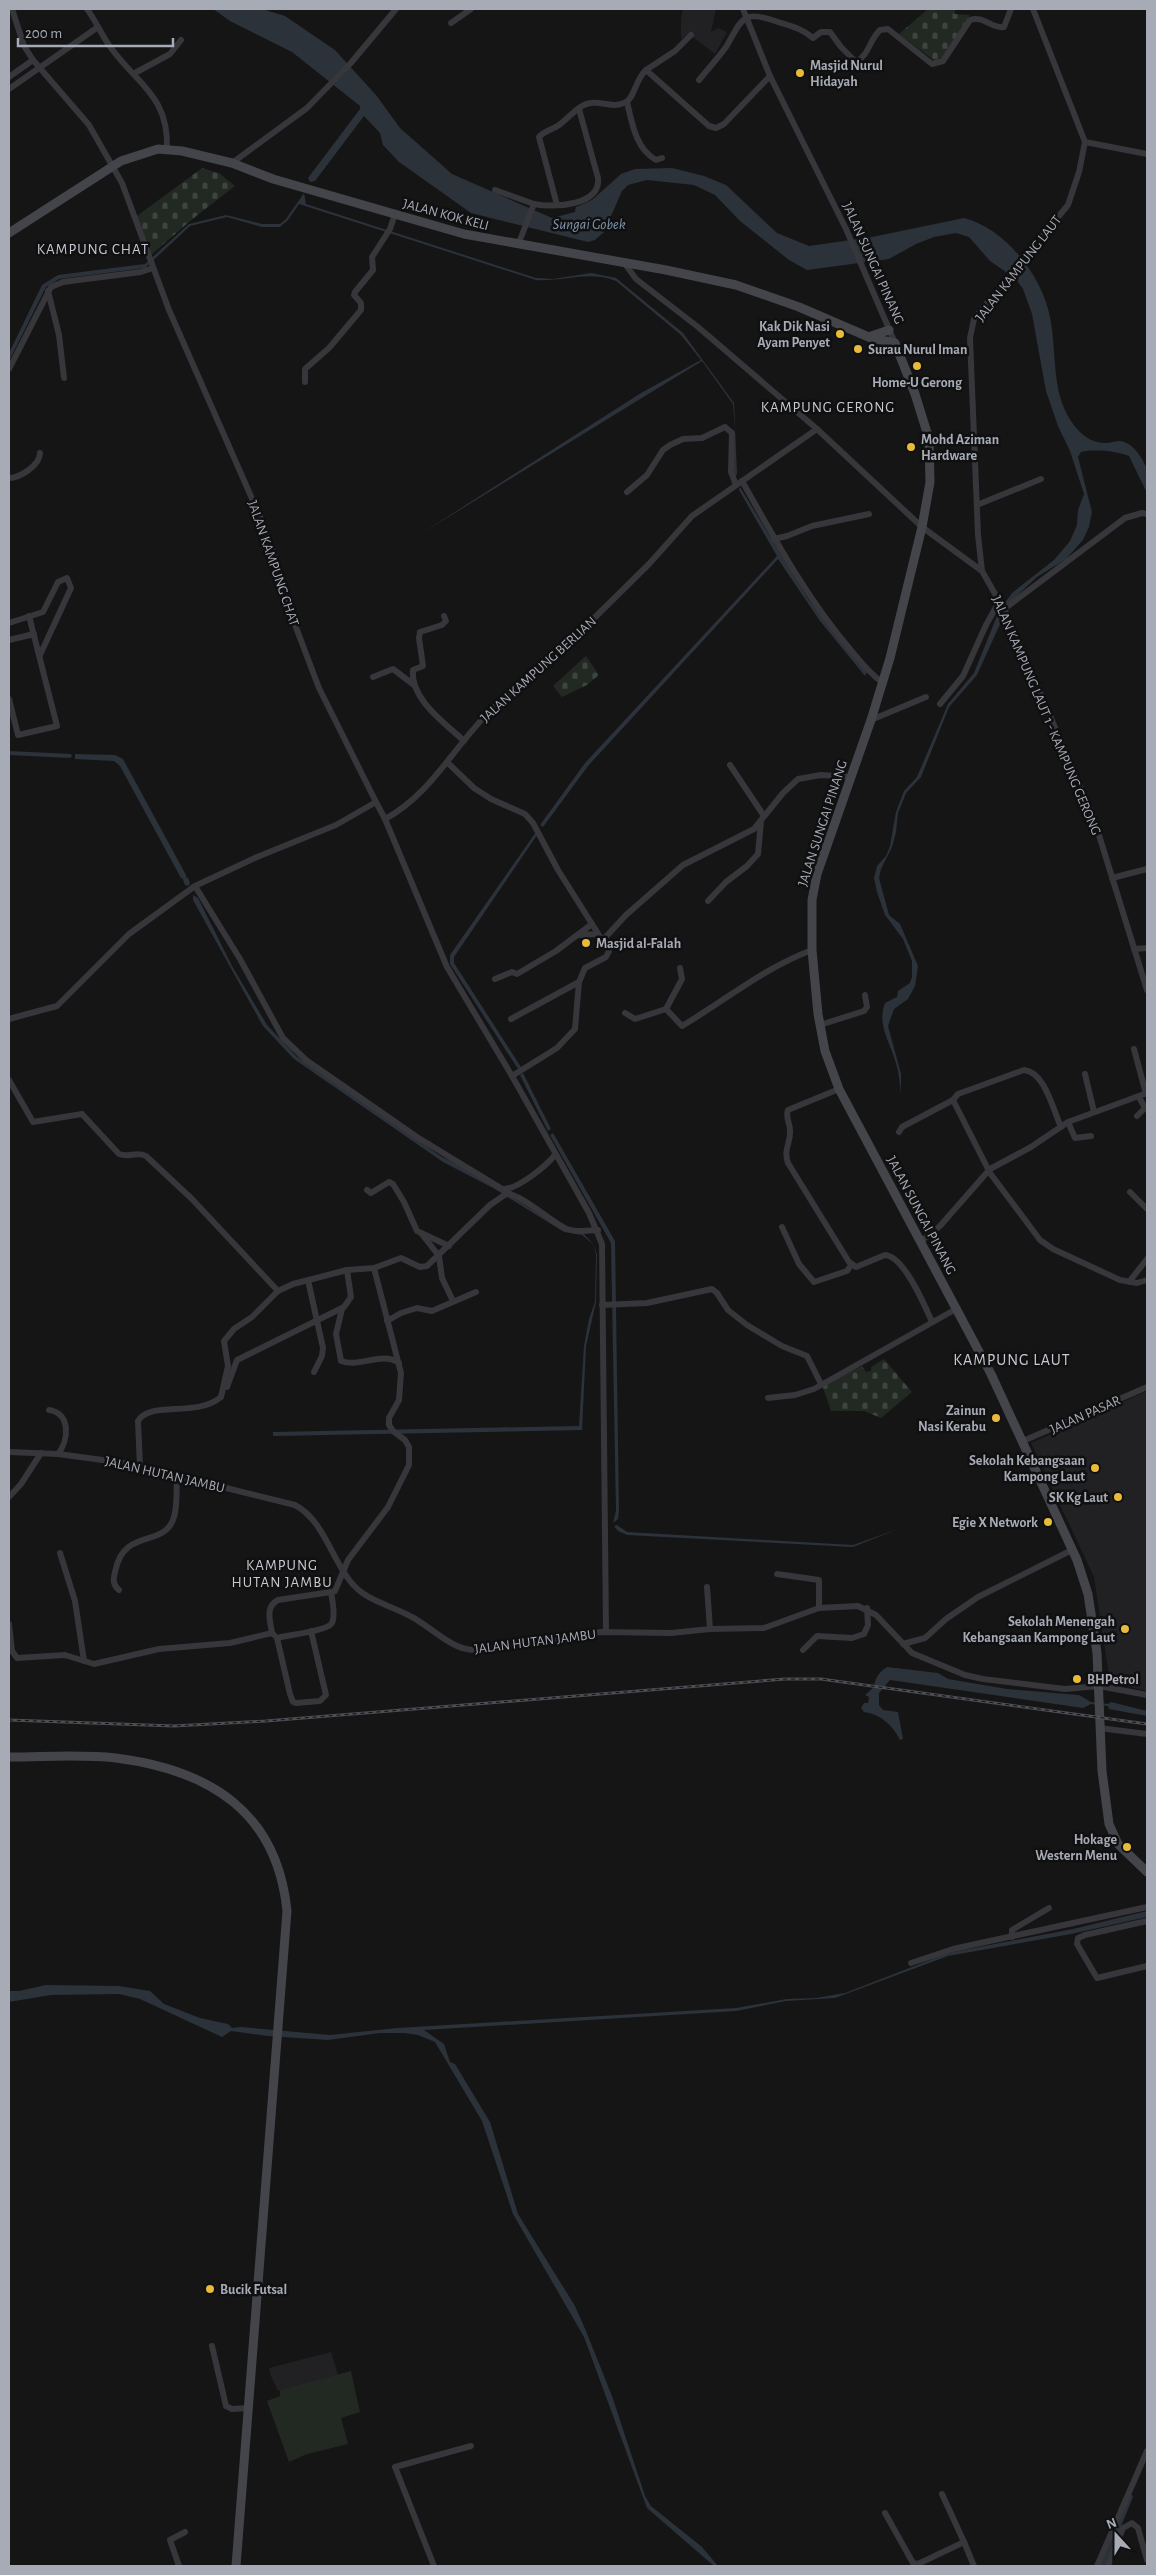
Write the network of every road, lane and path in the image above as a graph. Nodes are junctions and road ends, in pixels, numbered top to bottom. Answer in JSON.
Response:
{"nodes":[{"id":1,"x":12,"y":9,"type":"edge"},
{"id":2,"x":87,"y":9,"type":"edge"},
{"id":3,"x":396,"y":9,"type":"edge"},
{"id":4,"x":471,"y":9,"type":"edge"},
{"id":5,"x":743,"y":9,"type":"edge"},
{"id":6,"x":1011,"y":9,"type":"edge"},
{"id":7,"x":1033,"y":9,"type":"edge"},
{"id":8,"x":746,"y":18,"type":"junction"},
{"id":9,"x":452,"y":23,"type":"dead end"},
{"id":10,"x":97,"y":24,"type":"junction"},
{"id":11,"x":691,"y":35,"type":"dead end"},
{"id":12,"x":182,"y":40,"type":"dead end"},
{"id":13,"x":36,"y":65,"type":"junction"},
{"id":14,"x":646,"y":70,"type":"junction"},
{"id":15,"x":135,"y":73,"type":"junction"},
{"id":16,"x":770,"y":76,"type":"junction"},
{"id":17,"x":9,"y":77,"type":"edge"},
{"id":18,"x":699,"y":80,"type":"dead end"},
{"id":19,"x":9,"y":89,"type":"edge"},
{"id":20,"x":626,"y":102,"type":"junction"},
{"id":21,"x":579,"y":109,"type":"junction"},
{"id":22,"x":1085,"y":142,"type":"junction"},
{"id":23,"x":167,"y":149,"type":"junction"},
{"id":24,"x":1147,"y":154,"type":"edge"},
{"id":25,"x":662,"y":158,"type":"dead end"},
{"id":26,"x":232,"y":163,"type":"junction"},
{"id":27,"x":111,"y":167,"type":"junction"},
{"id":28,"x":495,"y":190,"type":"dead end"},
{"id":29,"x":557,"y":205,"type":"junction"},
{"id":30,"x":533,"y":206,"type":"junction"},
{"id":31,"x":395,"y":214,"type":"junction"},
{"id":32,"x":9,"y":233,"type":"edge"},
{"id":33,"x":519,"y":242,"type":"junction"},
{"id":34,"x":625,"y":264,"type":"junction"},
{"id":35,"x":152,"y":267,"type":"junction"},
{"id":36,"x":48,"y":291,"type":"junction"},
{"id":37,"x":889,"y":330,"type":"junction"},
{"id":38,"x":868,"y":337,"type":"junction"},
{"id":39,"x":894,"y":343,"type":"junction"},
{"id":40,"x":899,"y":355,"type":"junction"},
{"id":41,"x":9,"y":369,"type":"edge"},
{"id":42,"x":64,"y":378,"type":"dead end"},
{"id":43,"x":305,"y":382,"type":"dead end"},
{"id":44,"x":818,"y":429,"type":"junction"},
{"id":45,"x":40,"y":453,"type":"dead end"},
{"id":46,"x":9,"y":478,"type":"edge"},
{"id":47,"x":1041,"y":479,"type":"dead end"},
{"id":48,"x":742,"y":481,"type":"junction"},
{"id":49,"x":736,"y":486,"type":"junction"},
{"id":50,"x":627,"y":492,"type":"dead end"},
{"id":51,"x":976,"y":505,"type":"junction"},
{"id":52,"x":868,"y":514,"type":"dead end"},
{"id":53,"x":1147,"y":514,"type":"edge"},
{"id":54,"x":922,"y":527,"type":"junction"},
{"id":55,"x":774,"y":538,"type":"junction"},
{"id":56,"x":982,"y":571,"type":"junction"},
{"id":57,"x":1002,"y":605,"type":"junction"},
{"id":58,"x":30,"y":616,"type":"junction"},
{"id":59,"x":444,"y":616,"type":"dead end"},
{"id":60,"x":9,"y":623,"type":"edge"},
{"id":61,"x":34,"y":634,"type":"junction"},
{"id":62,"x":9,"y":640,"type":"edge"},
{"id":63,"x":40,"y":655,"type":"junction"},
{"id":64,"x":374,"y":677,"type":"dead end"},
{"id":65,"x":882,"y":682,"type":"junction"},
{"id":66,"x":414,"y":685,"type":"junction"},
{"id":67,"x":926,"y":697,"type":"dead end"},
{"id":68,"x":9,"y":699,"type":"edge"},
{"id":69,"x":940,"y":704,"type":"dead end"},
{"id":70,"x":871,"y":720,"type":"junction"},
{"id":71,"x":464,"y":741,"type":"junction"},
{"id":72,"x":448,"y":763,"type":"junction"},
{"id":73,"x":730,"y":765,"type":"dead end"},
{"id":74,"x":851,"y":777,"type":"junction"},
{"id":75,"x":376,"y":802,"type":"junction"},
{"id":76,"x":385,"y":819,"type":"junction"},
{"id":77,"x":763,"y":819,"type":"junction"},
{"id":78,"x":1147,"y":869,"type":"edge"},
{"id":79,"x":1112,"y":878,"type":"junction"},
{"id":80,"x":195,"y":886,"type":"junction"},
{"id":81,"x":708,"y":901,"type":"dead end"},
{"id":82,"x":592,"y":924,"type":"junction"},
{"id":83,"x":598,"y":934,"type":"junction"},
{"id":84,"x":577,"y":935,"type":"junction"},
{"id":85,"x":602,"y":941,"type":"junction"},
{"id":86,"x":1147,"y":948,"type":"edge"},
{"id":87,"x":1134,"y":949,"type":"junction"},
{"id":88,"x":812,"y":950,"type":"junction"},
{"id":89,"x":680,"y":968,"type":"dead end"},
{"id":90,"x":495,"y":979,"type":"dead end"},
{"id":91,"x":579,"y":982,"type":"junction"},
{"id":92,"x":1147,"y":990,"type":"edge"},
{"id":93,"x":865,"y":995,"type":"dead end"},
{"id":94,"x":666,"y":1009,"type":"junction"},
{"id":95,"x":625,"y":1013,"type":"dead end"},
{"id":96,"x":9,"y":1018,"type":"edge"},
{"id":97,"x":511,"y":1019,"type":"dead end"},
{"id":98,"x":820,"y":1025,"type":"junction"},
{"id":99,"x":1134,"y":1049,"type":"dead end"},
{"id":100,"x":1084,"y":1074,"type":"dead end"},
{"id":101,"x":512,"y":1076,"type":"junction"},
{"id":102,"x":9,"y":1080,"type":"edge"},
{"id":103,"x":839,"y":1089,"type":"junction"},
{"id":104,"x":1147,"y":1094,"type":"edge"},
{"id":105,"x":1139,"y":1097,"type":"junction"},
{"id":106,"x":953,"y":1100,"type":"junction"},
{"id":107,"x":1094,"y":1112,"type":"junction"},
{"id":108,"x":1137,"y":1116,"type":"dead end"},
{"id":109,"x":1068,"y":1122,"type":"junction"},
{"id":110,"x":1061,"y":1127,"type":"junction"},
{"id":111,"x":899,"y":1132,"type":"dead end"},
{"id":112,"x":1091,"y":1136,"type":"dead end"},
{"id":113,"x":555,"y":1155,"type":"junction"},
{"id":114,"x":990,"y":1169,"type":"junction"},
{"id":115,"x":367,"y":1190,"type":"dead end"},
{"id":116,"x":1130,"y":1192,"type":"dead end"},
{"id":117,"x":507,"y":1193,"type":"junction"},
{"id":118,"x":1147,"y":1209,"type":"edge"},
{"id":119,"x":782,"y":1227,"type":"dead end"},
{"id":120,"x":598,"y":1230,"type":"junction"},
{"id":121,"x":422,"y":1233,"type":"junction"},
{"id":122,"x":920,"y":1242,"type":"junction"},
{"id":123,"x":449,"y":1246,"type":"junction"},
{"id":124,"x":439,"y":1256,"type":"junction"},
{"id":125,"x":1147,"y":1259,"type":"edge"},
{"id":126,"x":852,"y":1264,"type":"junction"},
{"id":127,"x":374,"y":1268,"type":"junction"},
{"id":128,"x":347,"y":1270,"type":"junction"},
{"id":129,"x":308,"y":1280,"type":"junction"},
{"id":130,"x":1147,"y":1280,"type":"edge"},
{"id":131,"x":1129,"y":1282,"type":"junction"},
{"id":132,"x":278,"y":1291,"type":"junction"},
{"id":133,"x":476,"y":1292,"type":"dead end"},
{"id":134,"x":453,"y":1301,"type":"junction"},
{"id":135,"x":602,"y":1305,"type":"junction"},
{"id":136,"x":342,"y":1309,"type":"junction"},
{"id":137,"x":956,"y":1309,"type":"junction"},
{"id":138,"x":318,"y":1320,"type":"junction"},
{"id":139,"x":387,"y":1321,"type":"junction"},
{"id":140,"x":932,"y":1322,"type":"junction"},
{"id":141,"x":399,"y":1363,"type":"junction"},
{"id":142,"x":314,"y":1372,"type":"dead end"},
{"id":143,"x":820,"y":1384,"type":"junction"},
{"id":144,"x":1147,"y":1387,"type":"edge"},
{"id":145,"x":221,"y":1396,"type":"junction"},
{"id":146,"x":768,"y":1398,"type":"dead end"},
{"id":147,"x":49,"y":1410,"type":"dead end"},
{"id":148,"x":1023,"y":1441,"type":"junction"},
{"id":149,"x":9,"y":1452,"type":"edge"},
{"id":150,"x":41,"y":1453,"type":"junction"},
{"id":151,"x":58,"y":1454,"type":"junction"},
{"id":152,"x":140,"y":1467,"type":"junction"},
{"id":153,"x":177,"y":1478,"type":"junction"},
{"id":154,"x":9,"y":1497,"type":"edge"},
{"id":155,"x":1072,"y":1550,"type":"junction"},
{"id":156,"x":60,"y":1553,"type":"dead end"},
{"id":157,"x":343,"y":1572,"type":"junction"},
{"id":158,"x":777,"y":1574,"type":"dead end"},
{"id":159,"x":707,"y":1587,"type":"dead end"},
{"id":160,"x":119,"y":1590,"type":"dead end"},
{"id":161,"x":331,"y":1592,"type":"junction"},
{"id":162,"x":819,"y":1608,"type":"junction"},
{"id":163,"x":866,"y":1608,"type":"junction"},
{"id":164,"x":9,"y":1624,"type":"edge"},
{"id":165,"x":710,"y":1629,"type":"junction"},
{"id":166,"x":311,"y":1631,"type":"junction"},
{"id":167,"x":606,"y":1632,"type":"junction"},
{"id":168,"x":274,"y":1636,"type":"junction"},
{"id":169,"x":903,"y":1644,"type":"junction"},
{"id":170,"x":803,"y":1650,"type":"dead end"},
{"id":171,"x":84,"y":1661,"type":"junction"},
{"id":172,"x":1099,"y":1691,"type":"junction"},
{"id":173,"x":1147,"y":1695,"type":"edge"},
{"id":174,"x":1099,"y":1724,"type":"junction"},
{"id":175,"x":1147,"y":1734,"type":"edge"},
{"id":176,"x":9,"y":1757,"type":"edge"},
{"id":177,"x":1147,"y":1872,"type":"edge"},
{"id":178,"x":1147,"y":1907,"type":"edge"},
{"id":179,"x":1049,"y":1908,"type":"dead end"},
{"id":180,"x":1147,"y":1921,"type":"edge"},
{"id":181,"x":1012,"y":1937,"type":"junction"},
{"id":182,"x":911,"y":1963,"type":"dead end"},
{"id":183,"x":1147,"y":1966,"type":"edge"},
{"id":184,"x":212,"y":2346,"type":"dead end"},
{"id":185,"x":249,"y":2408,"type":"junction"},
{"id":186,"x":471,"y":2446,"type":"dead end"},
{"id":187,"x":1147,"y":2451,"type":"edge"},
{"id":188,"x":942,"y":2494,"type":"dead end"},
{"id":189,"x":885,"y":2514,"type":"dead end"},
{"id":190,"x":184,"y":2532,"type":"dead end"},
{"id":191,"x":964,"y":2542,"type":"junction"},
{"id":192,"x":1147,"y":2560,"type":"edge"},
{"id":193,"x":179,"y":2566,"type":"edge"},
{"id":194,"x":236,"y":2566,"type":"edge"},
{"id":195,"x":434,"y":2566,"type":"edge"},
{"id":196,"x":974,"y":2566,"type":"edge"},
{"id":197,"x":1097,"y":2566,"type":"edge"},
{"id":198,"x":1108,"y":2566,"type":"edge"}],
"edges":[{"from":1,"to":13,"type":"street"},
{"from":2,"to":10,"type":"street"},
{"from":3,"to":26,"type":"street"},
{"from":4,"to":9,"type":"street"},
{"from":5,"to":8,"type":"street","name":"JALAN SUNGAI PINANG"},
{"from":6,"to":8,"type":"street"},
{"from":7,"to":22,"type":"street"},
{"from":8,"to":16,"type":"street","name":"JALAN SUNGAI PINANG"},
{"from":8,"to":18,"type":"street"},
{"from":10,"to":13,"type":"street"},
{"from":10,"to":15,"type":"street"},
{"from":11,"to":14,"type":"street"},
{"from":12,"to":15,"type":"street"},
{"from":13,"to":17,"type":"street"},
{"from":13,"to":19,"type":"street"},
{"from":13,"to":27,"type":"street"},
{"from":14,"to":16,"type":"street"},
{"from":14,"to":20,"type":"street"},
{"from":15,"to":23,"type":"street"},
{"from":16,"to":37,"type":"street","name":"JALAN SUNGAI PINANG"},
{"from":20,"to":21,"type":"street"},
{"from":20,"to":25,"type":"street"},
{"from":21,"to":29,"type":"street"},
{"from":21,"to":29,"type":"street"},
{"from":22,"to":24,"type":"street"},
{"from":22,"to":51,"type":"street","name":"JALAN KAMPUNG LAUT"},
{"from":23,"to":26,"type":"street","name":"JALAN KOK KELI"},
{"from":23,"to":27,"type":"street","name":"JALAN KOK KELI"},
{"from":26,"to":31,"type":"street","name":"JALAN KOK KELI"},
{"from":27,"to":32,"type":"street","name":"JALAN KOK KELI"},
{"from":27,"to":35,"type":"street","name":"JALAN KAMPUNG CHAT"},
{"from":28,"to":30,"type":"street"},
{"from":29,"to":30,"type":"street"},
{"from":30,"to":33,"type":"street"},
{"from":31,"to":33,"type":"street","name":"JALAN KOK KELI"},
{"from":31,"to":43,"type":"street"},
{"from":33,"to":34,"type":"street","name":"JALAN KOK KELI"},
{"from":34,"to":38,"type":"street","name":"JALAN KOK KELI"},
{"from":34,"to":44,"type":"street","name":"JALAN KAMPUNG LAUT 1 - KAMPUNG GERONG"},
{"from":35,"to":36,"type":"street"},
{"from":35,"to":75,"type":"street","name":"JALAN KAMPUNG CHAT"},
{"from":36,"to":41,"type":"street"},
{"from":36,"to":42,"type":"street"},
{"from":37,"to":38,"type":"street"},
{"from":37,"to":39,"type":"street","name":"JALAN SUNGAI PINANG"},
{"from":38,"to":39,"type":"street","name":"JALAN KOK KELI"},
{"from":38,"to":40,"type":"street"},
{"from":39,"to":40,"type":"street","name":"JALAN SUNGAI PINANG"},
{"from":40,"to":54,"type":"street","name":"JALAN SUNGAI PINANG"},
{"from":44,"to":48,"type":"street","name":"JALAN KAMPUNG BERLIAN"},
{"from":44,"to":54,"type":"street","name":"JALAN KAMPUNG LAUT 1 - KAMPUNG GERONG"},
{"from":45,"to":46,"type":"street"},
{"from":47,"to":51,"type":"street"},
{"from":48,"to":49,"type":"street","name":"JALAN KAMPUNG BERLIAN"},
{"from":48,"to":55,"type":"street"},
{"from":49,"to":50,"type":"street"},
{"from":49,"to":71,"type":"street","name":"JALAN KAMPUNG BERLIAN"},
{"from":51,"to":56,"type":"street","name":"JALAN KAMPUNG LAUT"},
{"from":52,"to":55,"type":"street"},
{"from":53,"to":57,"type":"street"},
{"from":54,"to":56,"type":"street","name":"JALAN KAMPUNG LAUT 1 - KAMPUNG GERONG"},
{"from":54,"to":65,"type":"street","name":"JALAN SUNGAI PINANG"},
{"from":55,"to":65,"type":"street"},
{"from":56,"to":57,"type":"street","name":"JALAN KAMPUNG LAUT 1 - KAMPUNG GERONG"},
{"from":57,"to":69,"type":"street"},
{"from":57,"to":79,"type":"street","name":"JALAN KAMPUNG LAUT 1 - KAMPUNG GERONG"},
{"from":58,"to":60,"type":"street"},
{"from":58,"to":61,"type":"street"},
{"from":58,"to":63,"type":"street"},
{"from":59,"to":66,"type":"street"},
{"from":61,"to":62,"type":"street"},
{"from":61,"to":63,"type":"street"},
{"from":63,"to":68,"type":"street"},
{"from":64,"to":66,"type":"street"},
{"from":65,"to":70,"type":"street","name":"JALAN SUNGAI PINANG"},
{"from":66,"to":71,"type":"street"},
{"from":67,"to":70,"type":"street"},
{"from":70,"to":74,"type":"street","name":"JALAN SUNGAI PINANG"},
{"from":71,"to":72,"type":"street","name":"JALAN KAMPUNG BERLIAN"},
{"from":72,"to":76,"type":"street","name":"JALAN KAMPUNG BERLIAN"},
{"from":72,"to":82,"type":"street"},
{"from":73,"to":77,"type":"street"},
{"from":74,"to":77,"type":"street"},
{"from":74,"to":88,"type":"street","name":"JALAN SUNGAI PINANG"},
{"from":75,"to":76,"type":"street"},
{"from":75,"to":80,"type":"street"},
{"from":76,"to":101,"type":"street"},
{"from":77,"to":81,"type":"street"},
{"from":77,"to":85,"type":"street"},
{"from":78,"to":79,"type":"street"},
{"from":79,"to":87,"type":"street","name":"JALAN KAMPUNG LAUT 1 - KAMPUNG GERONG"},
{"from":80,"to":96,"type":"street"},
{"from":80,"to":117,"type":"street"},
{"from":82,"to":83,"type":"street"},
{"from":82,"to":84,"type":"street"},
{"from":83,"to":84,"type":"street"},
{"from":83,"to":85,"type":"street"},
{"from":84,"to":90,"type":"street"},
{"from":85,"to":91,"type":"street"},
{"from":86,"to":87,"type":"street"},
{"from":87,"to":92,"type":"street","name":"JALAN KAMPUNG LAUT 1 - KAMPUNG GERONG"},
{"from":88,"to":94,"type":"street"},
{"from":88,"to":98,"type":"street","name":"JALAN SUNGAI PINANG"},
{"from":89,"to":94,"type":"street"},
{"from":91,"to":97,"type":"street"},
{"from":91,"to":101,"type":"street"},
{"from":93,"to":98,"type":"street"},
{"from":94,"to":95,"type":"street"},
{"from":98,"to":103,"type":"street","name":"JALAN SUNGAI PINANG"},
{"from":99,"to":104,"type":"street"},
{"from":100,"to":107,"type":"street"},
{"from":101,"to":113,"type":"street"},
{"from":102,"to":132,"type":"street"},
{"from":103,"to":122,"type":"street","name":"JALAN SUNGAI PINANG"},
{"from":103,"to":126,"type":"street"},
{"from":104,"to":105,"type":"street"},
{"from":105,"to":107,"type":"street"},
{"from":105,"to":108,"type":"street"},
{"from":106,"to":110,"type":"street"},
{"from":106,"to":111,"type":"street"},
{"from":106,"to":114,"type":"street"},
{"from":107,"to":109,"type":"street"},
{"from":109,"to":110,"type":"street"},
{"from":109,"to":112,"type":"street"},
{"from":110,"to":114,"type":"street"},
{"from":113,"to":117,"type":"street"},
{"from":113,"to":120,"type":"street"},
{"from":114,"to":122,"type":"street"},
{"from":114,"to":131,"type":"street"},
{"from":115,"to":121,"type":"street"},
{"from":116,"to":118,"type":"street"},
{"from":117,"to":120,"type":"street"},
{"from":117,"to":123,"type":"street"},
{"from":119,"to":126,"type":"street"},
{"from":120,"to":135,"type":"street"},
{"from":121,"to":123,"type":"street"},
{"from":121,"to":124,"type":"street"},
{"from":122,"to":137,"type":"street","name":"JALAN SUNGAI PINANG"},
{"from":123,"to":124,"type":"street"},
{"from":124,"to":127,"type":"street"},
{"from":124,"to":134,"type":"street"},
{"from":125,"to":131,"type":"street"},
{"from":126,"to":140,"type":"street"},
{"from":127,"to":128,"type":"street"},
{"from":127,"to":139,"type":"street"},
{"from":128,"to":129,"type":"street"},
{"from":128,"to":136,"type":"street"},
{"from":129,"to":132,"type":"street"},
{"from":129,"to":138,"type":"street"},
{"from":130,"to":131,"type":"street"},
{"from":132,"to":145,"type":"street"},
{"from":133,"to":134,"type":"street"},
{"from":134,"to":139,"type":"street"},
{"from":135,"to":143,"type":"street"},
{"from":135,"to":167,"type":"street"},
{"from":136,"to":138,"type":"street"},
{"from":136,"to":141,"type":"street"},
{"from":137,"to":140,"type":"street"},
{"from":137,"to":148,"type":"street","name":"JALAN SUNGAI PINANG"},
{"from":138,"to":142,"type":"street"},
{"from":138,"to":145,"type":"street"},
{"from":139,"to":141,"type":"street"},
{"from":140,"to":143,"type":"street"},
{"from":141,"to":157,"type":"street"},
{"from":143,"to":146,"type":"street"},
{"from":144,"to":148,"type":"street","name":"JALAN PASAR"},
{"from":145,"to":152,"type":"street"},
{"from":147,"to":151,"type":"street"},
{"from":148,"to":155,"type":"street","name":"JALAN SUNGAI PINANG"},
{"from":149,"to":150,"type":"street","name":"JALAN HUTAN JAMBU"},
{"from":150,"to":151,"type":"street","name":"JALAN HUTAN JAMBU"},
{"from":150,"to":154,"type":"street"},
{"from":151,"to":152,"type":"street","name":"JALAN HUTAN JAMBU"},
{"from":152,"to":153,"type":"street","name":"JALAN HUTAN JAMBU"},
{"from":153,"to":157,"type":"street","name":"JALAN HUTAN JAMBU"},
{"from":153,"to":160,"type":"street"},
{"from":155,"to":169,"type":"street"},
{"from":155,"to":172,"type":"street","name":"JALAN SUNGAI PINANG"},
{"from":156,"to":171,"type":"street"},
{"from":157,"to":161,"type":"street"},
{"from":157,"to":167,"type":"street","name":"JALAN HUTAN JAMBU"},
{"from":158,"to":162,"type":"street"},
{"from":159,"to":165,"type":"street"},
{"from":161,"to":166,"type":"street"},
{"from":161,"to":168,"type":"street"},
{"from":162,"to":163,"type":"street","name":"JALAN HUTAN JAMBU"},
{"from":162,"to":165,"type":"street","name":"JALAN HUTAN JAMBU"},
{"from":163,"to":169,"type":"street"},
{"from":163,"to":170,"type":"street"},
{"from":164,"to":171,"type":"street"},
{"from":165,"to":167,"type":"street","name":"JALAN HUTAN JAMBU"},
{"from":166,"to":168,"type":"street"},
{"from":166,"to":168,"type":"street"},
{"from":168,"to":171,"type":"street"},
{"from":169,"to":172,"type":"street"},
{"from":172,"to":173,"type":"street"},
{"from":172,"to":174,"type":"street","name":"JALAN SUNGAI PINANG"},
{"from":174,"to":175,"type":"street"},
{"from":174,"to":177,"type":"street","name":"JALAN SUNGAI PINANG"},
{"from":176,"to":185,"type":"street"},
{"from":178,"to":181,"type":"street"},
{"from":179,"to":181,"type":"street"},
{"from":180,"to":183,"type":"street"},
{"from":181,"to":182,"type":"street"},
{"from":184,"to":185,"type":"street"},
{"from":185,"to":194,"type":"street"},
{"from":186,"to":195,"type":"street"},
{"from":187,"to":197,"type":"street"},
{"from":188,"to":191,"type":"street"},
{"from":189,"to":191,"type":"street"},
{"from":190,"to":193,"type":"street"},
{"from":191,"to":196,"type":"street"},
{"from":192,"to":198,"type":"street"}]}
